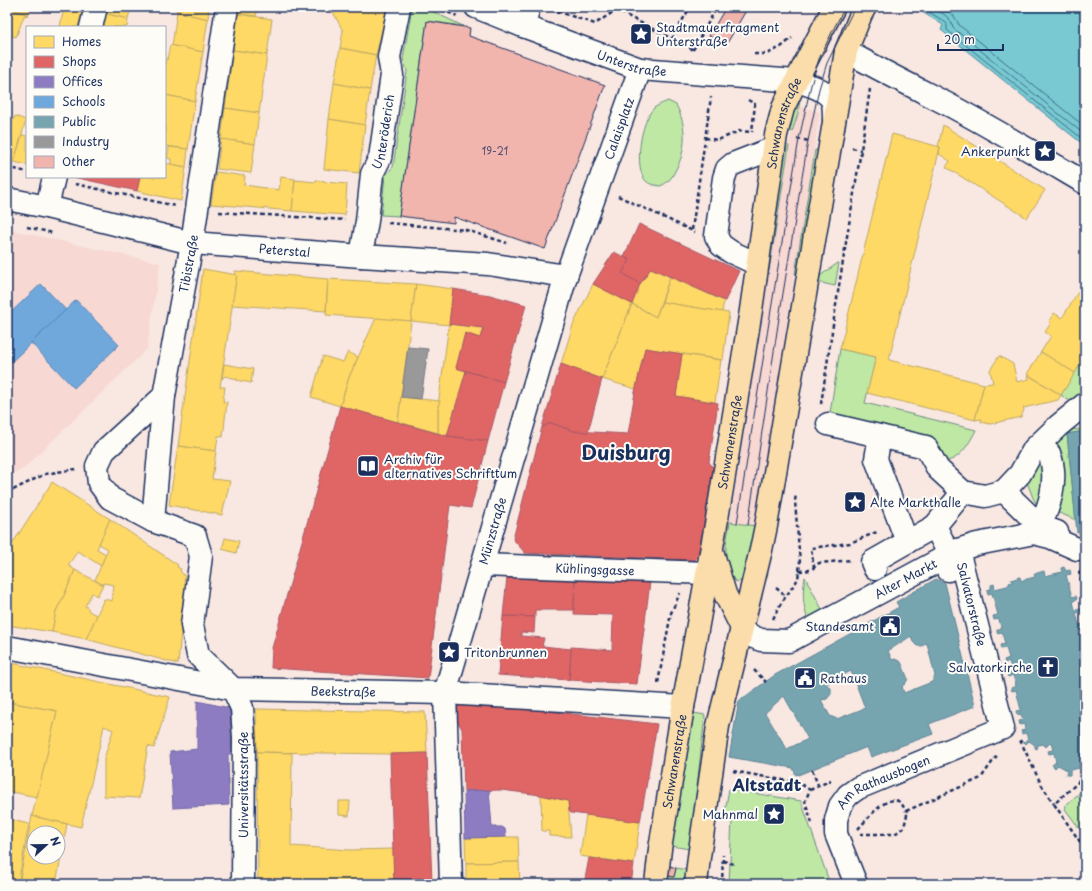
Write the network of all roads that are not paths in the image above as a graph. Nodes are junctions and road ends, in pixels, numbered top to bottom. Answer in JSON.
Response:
{"nodes":[{"id":1,"x":96,"y":7,"type":"edge"},
{"id":2,"x":227,"y":7,"type":"edge"},
{"id":3,"x":399,"y":7,"type":"edge"},
{"id":4,"x":476,"y":7,"type":"edge"},
{"id":5,"x":865,"y":7,"type":"edge"},
{"id":6,"x":833,"y":9,"type":"edge"},
{"id":7,"x":526,"y":16,"type":"edge"},
{"id":8,"x":91,"y":26,"type":"edge"},
{"id":9,"x":846,"y":51,"type":"junction"},
{"id":10,"x":640,"y":68,"type":"junction"},
{"id":11,"x":796,"y":81,"type":"junction"},
{"id":12,"x":834,"y":119,"type":"junction"},
{"id":13,"x":774,"y":148,"type":"junction"},
{"id":14,"x":54,"y":178,"type":"edge"},
{"id":15,"x":1085,"y":183,"type":"edge"},
{"id":16,"x":597,"y":187,"type":"joint"},
{"id":17,"x":7,"y":199,"type":"edge"},
{"id":18,"x":47,"y":207,"type":"junction"},
{"id":19,"x":192,"y":243,"type":"junction"},
{"id":20,"x":361,"y":256,"type":"junction"},
{"id":21,"x":757,"y":264,"type":"junction"},
{"id":22,"x":566,"y":276,"type":"junction"},
{"id":23,"x":164,"y":396,"type":"junction"},
{"id":24,"x":1085,"y":404,"type":"edge"},
{"id":25,"x":824,"y":416,"type":"road end"},
{"id":26,"x":880,"y":436,"type":"junction"},
{"id":27,"x":1049,"y":453,"type":"dead end"},
{"id":28,"x":1004,"y":491,"type":"junction"},
{"id":29,"x":963,"y":492,"type":"junction"},
{"id":30,"x":153,"y":521,"type":"junction"},
{"id":31,"x":935,"y":526,"type":"junction"},
{"id":32,"x":1037,"y":529,"type":"junction"},
{"id":33,"x":893,"y":532,"type":"junction"},
{"id":34,"x":712,"y":551,"type":"junction"},
{"id":35,"x":1079,"y":553,"type":"edge"},
{"id":36,"x":957,"y":562,"type":"junction"},
{"id":37,"x":863,"y":564,"type":"road end"},
{"id":38,"x":483,"y":565,"type":"junction"},
{"id":39,"x":708,"y":573,"type":"junction"},
{"id":40,"x":742,"y":628,"type":"junction"},
{"id":41,"x":7,"y":647,"type":"edge"},
{"id":42,"x":233,"y":689,"type":"junction"},
{"id":43,"x":445,"y":693,"type":"junction"},
{"id":44,"x":674,"y":706,"type":"junction"},
{"id":45,"x":1011,"y":732,"type":"joint"},
{"id":46,"x":243,"y":884,"type":"edge"},
{"id":47,"x":451,"y":884,"type":"edge"},
{"id":48,"x":656,"y":884,"type":"edge"},
{"id":49,"x":696,"y":884,"type":"edge"},
{"id":50,"x":856,"y":884,"type":"edge"}],
"edges":[{"from":1,"to":8,"type":"street"},
{"from":2,"to":19,"type":"street","name":"Tibistraße"},
{"from":3,"to":20,"type":"street","name":"Unteröderich"},
{"from":4,"to":7,"type":"street","name":"Unterstraße"},
{"from":5,"to":9,"type":"main road"},
{"from":6,"to":11,"type":"main road","name":"Schwanenstraße"},
{"from":7,"to":10,"type":"street","name":"Unterstraße"},
{"from":9,"to":12,"type":"main road"},
{"from":9,"to":15,"type":"street"},
{"from":10,"to":11,"type":"street","name":"Unterstraße"},
{"from":10,"to":16,"type":"street","name":"Calaisplatz"},
{"from":11,"to":12,"type":"street","name":"Unterstraße"},
{"from":11,"to":13,"type":"main road","name":"Schwanenstraße"},
{"from":12,"to":40,"type":"main road"},
{"from":13,"to":21,"type":"main road","name":"Schwanenstraße"},
{"from":13,"to":21,"type":"street"},
{"from":14,"to":18,"type":"street"},
{"from":16,"to":22,"type":"street","name":"Münzstraße"},
{"from":17,"to":18,"type":"street","name":"Peterstal"},
{"from":18,"to":19,"type":"street","name":"Peterstal"},
{"from":19,"to":20,"type":"street","name":"Peterstal"},
{"from":19,"to":23,"type":"street","name":"Tibistraße"},
{"from":20,"to":22,"type":"street","name":"Peterstal"},
{"from":21,"to":34,"type":"main road","name":"Schwanenstraße"},
{"from":22,"to":38,"type":"street","name":"Münzstraße"},
{"from":23,"to":30,"type":"street","name":"Tibistraße"},
{"from":23,"to":30,"type":"street"},
{"from":24,"to":28,"type":"street"},
{"from":25,"to":26,"type":"street"},
{"from":26,"to":29,"type":"street"},
{"from":26,"to":33,"type":"street"},
{"from":27,"to":32,"type":"street"},
{"from":28,"to":29,"type":"street"},
{"from":28,"to":32,"type":"street"},
{"from":29,"to":31,"type":"street"},
{"from":30,"to":42,"type":"street"},
{"from":31,"to":33,"type":"street"},
{"from":31,"to":36,"type":"street","name":"Salvatorstraße"},
{"from":32,"to":35,"type":"street","name":"Alter Markt"},
{"from":32,"to":36,"type":"street","name":"Alter Markt"},
{"from":33,"to":37,"type":"street"},
{"from":34,"to":39,"type":"main road","name":"Schwanenstraße"},
{"from":34,"to":40,"type":"main road"},
{"from":35,"to":36,"type":"street"},
{"from":36,"to":40,"type":"street","name":"Alter Markt"},
{"from":36,"to":45,"type":"street","name":"Salvatorstraße"},
{"from":38,"to":39,"type":"street","name":"Kühlingsgasse"},
{"from":38,"to":43,"type":"street","name":"Münzstraße"},
{"from":39,"to":44,"type":"main road","name":"Schwanenstraße"},
{"from":40,"to":49,"type":"main road"},
{"from":41,"to":42,"type":"street","name":"Beekstraße"},
{"from":42,"to":43,"type":"street","name":"Beekstraße"},
{"from":42,"to":46,"type":"street","name":"Universitätsstraße"},
{"from":43,"to":44,"type":"street","name":"Beekstraße"},
{"from":43,"to":47,"type":"street","name":"Münzstraße"},
{"from":44,"to":48,"type":"main road","name":"Schwanenstraße"},
{"from":45,"to":50,"type":"street","name":"Am Rathausbogen"}]}
